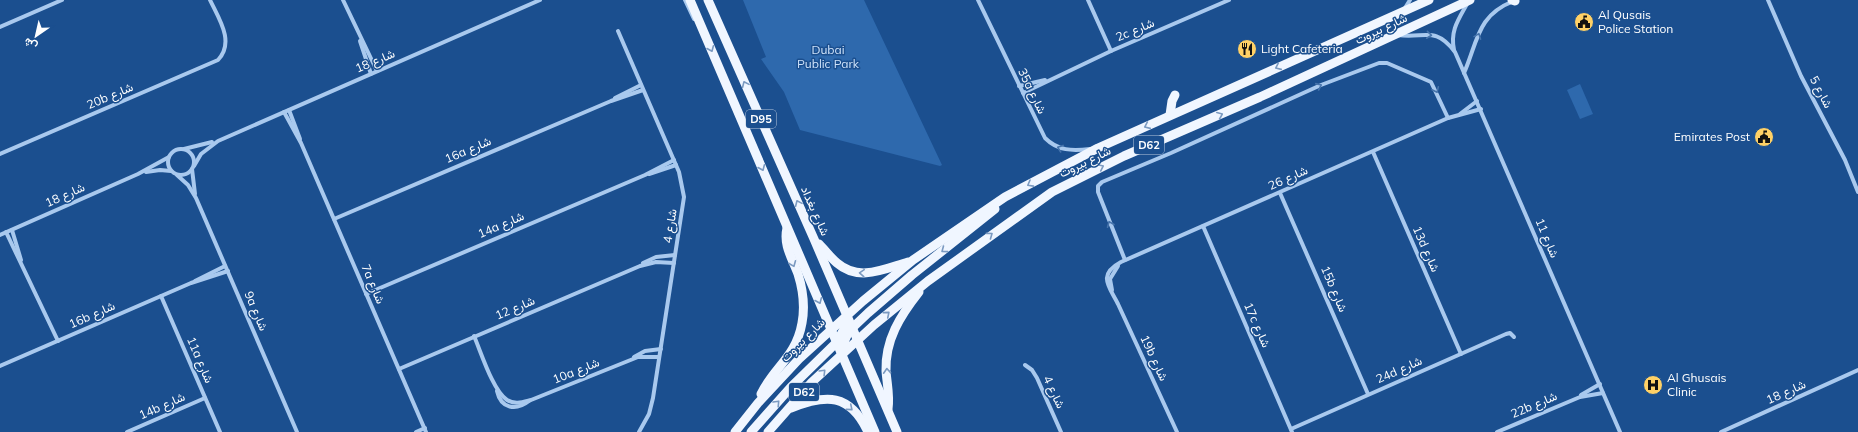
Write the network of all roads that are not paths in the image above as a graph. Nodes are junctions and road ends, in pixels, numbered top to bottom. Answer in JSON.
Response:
{"nodes":[{"id":1,"x":62,"y":0,"type":"edge"},
{"id":2,"x":210,"y":0,"type":"edge"},
{"id":3,"x":343,"y":0,"type":"edge"},
{"id":4,"x":540,"y":0,"type":"edge"},
{"id":5,"x":685,"y":0,"type":"edge"},
{"id":6,"x":690,"y":0,"type":"edge"},
{"id":7,"x":708,"y":0,"type":"edge"},
{"id":8,"x":978,"y":0,"type":"edge"},
{"id":9,"x":1088,"y":0,"type":"edge"},
{"id":10,"x":1229,"y":0,"type":"edge"},
{"id":11,"x":1410,"y":0,"type":"edge"},
{"id":12,"x":1429,"y":0,"type":"edge"},
{"id":13,"x":1469,"y":0,"type":"edge"},
{"id":14,"x":1514,"y":0,"type":"edge"},
{"id":15,"x":1768,"y":0,"type":"edge"},
{"id":16,"x":1402,"y":12,"type":"junction"},
{"id":17,"x":0,"y":27,"type":"edge"},
{"id":18,"x":701,"y":27,"type":"junction"},
{"id":19,"x":618,"y":31,"type":"dead end"},
{"id":20,"x":1396,"y":35,"type":"junction"},
{"id":21,"x":359,"y":37,"type":"junction"},
{"id":22,"x":1111,"y":51,"type":"junction"},
{"id":23,"x":1455,"y":52,"type":"junction"},
{"id":24,"x":377,"y":71,"type":"junction"},
{"id":25,"x":1464,"y":73,"type":"junction"},
{"id":26,"x":371,"y":74,"type":"junction"},
{"id":27,"x":1050,"y":80,"type":"junction"},
{"id":28,"x":641,"y":85,"type":"junction"},
{"id":29,"x":1019,"y":86,"type":"junction"},
{"id":30,"x":643,"y":90,"type":"junction"},
{"id":31,"x":1023,"y":93,"type":"junction"},
{"id":32,"x":1174,"y":95,"type":"dead end"},
{"id":33,"x":611,"y":101,"type":"junction"},
{"id":34,"x":1477,"y":101,"type":"junction"},
{"id":35,"x":1481,"y":109,"type":"junction"},
{"id":36,"x":289,"y":110,"type":"junction"},
{"id":37,"x":284,"y":112,"type":"junction"},
{"id":38,"x":1459,"y":114,"type":"junction"},
{"id":39,"x":1170,"y":115,"type":"junction"},
{"id":40,"x":1448,"y":118,"type":"junction"},
{"id":41,"x":218,"y":140,"type":"junction"},
{"id":42,"x":301,"y":143,"type":"junction"},
{"id":43,"x":1098,"y":148,"type":"junction"},
{"id":44,"x":182,"y":149,"type":"junction"},
{"id":45,"x":1373,"y":152,"type":"junction"},
{"id":46,"x":0,"y":154,"type":"edge"},
{"id":47,"x":169,"y":157,"type":"junction"},
{"id":48,"x":674,"y":160,"type":"junction"},
{"id":49,"x":676,"y":165,"type":"junction"},
{"id":50,"x":193,"y":168,"type":"junction"},
{"id":51,"x":172,"y":171,"type":"junction"},
{"id":52,"x":138,"y":174,"type":"junction"},
{"id":53,"x":177,"y":175,"type":"junction"},
{"id":54,"x":645,"y":175,"type":"junction"},
{"id":55,"x":1858,"y":192,"type":"edge"},
{"id":56,"x":1280,"y":193,"type":"junction"},
{"id":57,"x":1005,"y":197,"type":"junction"},
{"id":58,"x":196,"y":198,"type":"junction"},
{"id":59,"x":334,"y":219,"type":"junction"},
{"id":60,"x":788,"y":226,"type":"junction"},
{"id":61,"x":1203,"y":226,"type":"junction"},
{"id":62,"x":12,"y":230,"type":"junction"},
{"id":63,"x":6,"y":232,"type":"junction"},
{"id":64,"x":0,"y":235,"type":"edge"},
{"id":65,"x":814,"y":239,"type":"junction"},
{"id":66,"x":675,"y":256,"type":"junction"},
{"id":67,"x":913,"y":260,"type":"junction"},
{"id":68,"x":1125,"y":260,"type":"junction"},
{"id":69,"x":674,"y":263,"type":"junction"},
{"id":70,"x":22,"y":266,"type":"junction"},
{"id":71,"x":225,"y":266,"type":"junction"},
{"id":72,"x":640,"y":266,"type":"junction"},
{"id":73,"x":228,"y":271,"type":"junction"},
{"id":74,"x":928,"y":281,"type":"junction"},
{"id":75,"x":191,"y":283,"type":"junction"},
{"id":76,"x":366,"y":294,"type":"junction"},
{"id":77,"x":1112,"y":294,"type":"joint"},
{"id":78,"x":161,"y":296,"type":"junction"},
{"id":79,"x":847,"y":315,"type":"junction"},
{"id":80,"x":831,"y":328,"type":"junction"},
{"id":81,"x":852,"y":328,"type":"junction"},
{"id":82,"x":474,"y":336,"type":"junction"},
{"id":83,"x":1514,"y":337,"type":"dead end"},
{"id":84,"x":858,"y":340,"type":"junction"},
{"id":85,"x":58,"y":341,"type":"junction"},
{"id":86,"x":837,"y":342,"type":"junction"},
{"id":87,"x":661,"y":349,"type":"junction"},
{"id":88,"x":842,"y":354,"type":"junction"},
{"id":89,"x":1461,"y":354,"type":"junction"},
{"id":90,"x":660,"y":357,"type":"junction"},
{"id":91,"x":629,"y":361,"type":"junction"},
{"id":92,"x":1025,"y":364,"type":"dead end"},
{"id":93,"x":0,"y":366,"type":"edge"},
{"id":94,"x":399,"y":370,"type":"junction"},
{"id":95,"x":1858,"y":370,"type":"edge"},
{"id":96,"x":1600,"y":384,"type":"junction"},
{"id":97,"x":1603,"y":393,"type":"junction"},
{"id":98,"x":1368,"y":394,"type":"junction"},
{"id":99,"x":1580,"y":397,"type":"junction"},
{"id":100,"x":205,"y":398,"type":"junction"},
{"id":101,"x":758,"y":403,"type":"junction"},
{"id":102,"x":788,"y":409,"type":"junction"},
{"id":103,"x":888,"y":410,"type":"junction"},
{"id":104,"x":425,"y":430,"type":"edge"},
{"id":105,"x":1292,"y":430,"type":"edge"},
{"id":106,"x":1729,"y":430,"type":"edge"},
{"id":107,"x":127,"y":432,"type":"edge"},
{"id":108,"x":220,"y":432,"type":"edge"},
{"id":109,"x":297,"y":432,"type":"edge"},
{"id":110,"x":416,"y":432,"type":"edge"},
{"id":111,"x":639,"y":432,"type":"edge"},
{"id":112,"x":735,"y":432,"type":"edge"},
{"id":113,"x":751,"y":432,"type":"edge"},
{"id":114,"x":768,"y":432,"type":"edge"},
{"id":115,"x":868,"y":432,"type":"edge"},
{"id":116,"x":875,"y":432,"type":"edge"},
{"id":117,"x":898,"y":432,"type":"edge"},
{"id":118,"x":1062,"y":432,"type":"edge"},
{"id":119,"x":1177,"y":432,"type":"edge"},
{"id":120,"x":1496,"y":432,"type":"edge"},
{"id":121,"x":1620,"y":432,"type":"edge"},
{"id":122,"x":1721,"y":432,"type":"edge"}],
"edges":[{"from":1,"to":17,"type":"street"},
{"from":2,"to":46,"type":"street","name":"20b شارع"},
{"from":3,"to":21,"type":"street"},
{"from":4,"to":24,"type":"street","name":"شارع 18"},
{"from":5,"to":18,"type":"street"},
{"from":6,"to":18,"type":"main road","number":"D95"},
{"from":65,"to":7,"type":"main road","name":"شارع بغداد","number":"D95","one_way":true},
{"from":8,"to":29,"type":"street","name":"35a شارع"},
{"from":9,"to":22,"type":"street"},
{"from":10,"to":22,"type":"street","name":"2c شارع"},
{"from":11,"to":16,"type":"street"},
{"from":12,"to":16,"type":"main road","name":"شارع بيروت","number":"D62"},
{"from":13,"to":20,"type":"main road","name":"شارع بيروت","number":"D62"},
{"from":13,"to":23,"type":"street","name":"شارع 11"},
{"from":25,"to":14,"type":"street","one_way":true},
{"from":15,"to":55,"type":"street","name":"شارع 5"},
{"from":16,"to":39,"type":"main road","name":"شارع بيروت","number":"D62","one_way":true},
{"from":18,"to":60,"type":"main road","number":"D95","one_way":true},
{"from":19,"to":28,"type":"street","name":"شارع 4"},
{"from":20,"to":23,"type":"street","name":"شارع 11","one_way":true},
{"from":74,"to":20,"type":"main road","name":"شارع بيروت","number":"D62","one_way":true},
{"from":21,"to":24,"type":"street"},
{"from":21,"to":26,"type":"street"},
{"from":22,"to":27,"type":"street","name":"2c شارع"},
{"from":23,"to":25,"type":"street","name":"شارع 11"},
{"from":24,"to":26,"type":"street","name":"شارع 18"},
{"from":25,"to":34,"type":"street","name":"شارع 11"},
{"from":26,"to":36,"type":"street","name":"شارع 18"},
{"from":27,"to":29,"type":"street","name":"2c شارع"},
{"from":27,"to":31,"type":"street","name":"2c شارع"},
{"from":28,"to":30,"type":"street","name":"شارع 4"},
{"from":28,"to":33,"type":"street","name":"16a شارع"},
{"from":29,"to":31,"type":"street","name":"35a شارع"},
{"from":30,"to":33,"type":"street","name":"16a شارع"},
{"from":30,"to":48,"type":"street","name":"شارع 4"},
{"from":43,"to":31,"type":"street","name":"35a شارع","one_way":true},
{"from":32,"to":39,"type":"main road"},
{"from":33,"to":59,"type":"street","name":"16a شارع"},
{"from":34,"to":35,"type":"street","name":"شارع 11"},
{"from":34,"to":38,"type":"street","name":"شارع 26"},
{"from":35,"to":38,"type":"street","name":"شارع 26"},
{"from":35,"to":96,"type":"street","name":"شارع 11"},
{"from":36,"to":37,"type":"street","name":"شارع 18"},
{"from":36,"to":42,"type":"street","name":"7a شارع"},
{"from":37,"to":41,"type":"street","name":"شارع 18"},
{"from":37,"to":42,"type":"street","name":"7a شارع"},
{"from":38,"to":40,"type":"street","name":"شارع 26"},
{"from":39,"to":43,"type":"main road","name":"شارع بيروت","number":"D62","one_way":true},
{"from":40,"to":45,"type":"street","name":"شارع 26"},
{"from":68,"to":40,"type":"street","one_way":true},
{"from":41,"to":44,"type":"street","name":"شارع 18"},
{"from":41,"to":50,"type":"street","name":"شارع 18"},
{"from":42,"to":59,"type":"street","name":"7a شارع"},
{"from":43,"to":57,"type":"main road","name":"شارع بيروت","number":"D62","one_way":true},
{"from":44,"to":47,"type":"street"},
{"from":44,"to":50,"type":"street"},
{"from":45,"to":56,"type":"street","name":"شارع 26"},
{"from":45,"to":89,"type":"street","name":"13d شارع"},
{"from":47,"to":51,"type":"street"},
{"from":47,"to":52,"type":"street","name":"شارع 18"},
{"from":48,"to":49,"type":"street","name":"شارع 4"},
{"from":48,"to":54,"type":"street","name":"14a شارع"},
{"from":49,"to":54,"type":"street","name":"14a شارع"},
{"from":49,"to":66,"type":"street","name":"شارع 4"},
{"from":50,"to":53,"type":"street"},
{"from":50,"to":58,"type":"street","name":"9a شارع"},
{"from":51,"to":52,"type":"street","name":"شارع 18"},
{"from":51,"to":53,"type":"street"},
{"from":52,"to":62,"type":"street","name":"شارع 18"},
{"from":53,"to":58,"type":"street","name":"9a شارع"},
{"from":54,"to":76,"type":"street","name":"14a شارع"},
{"from":56,"to":61,"type":"street","name":"شارع 26"},
{"from":56,"to":98,"type":"street","name":"15b شارع"},
{"from":57,"to":67,"type":"main road","name":"شارع بيروت","number":"D62"},
{"from":57,"to":81,"type":"main road","one_way":true},
{"from":58,"to":71,"type":"street","name":"9a شارع"},
{"from":59,"to":76,"type":"street","name":"7a شارع"},
{"from":60,"to":80,"type":"main road","number":"D95","one_way":true},
{"from":60,"to":101,"type":"main road","one_way":true},
{"from":61,"to":68,"type":"street","name":"شارع 26"},
{"from":61,"to":105,"type":"street","name":"17c شارع"},
{"from":62,"to":63,"type":"street","name":"شارع 18"},
{"from":62,"to":70,"type":"street"},
{"from":63,"to":64,"type":"street","name":"شارع 18"},
{"from":63,"to":70,"type":"street"},
{"from":67,"to":65,"type":"main road","one_way":true},
{"from":65,"to":79,"type":"main road","name":"شارع بغداد","number":"D95"},
{"from":66,"to":69,"type":"street","name":"شارع 4"},
{"from":66,"to":72,"type":"street","name":"شارع 12"},
{"from":67,"to":79,"type":"main road","name":"شارع بيروت","number":"D62"},
{"from":68,"to":77,"type":"street","name":"شارع 26"},
{"from":69,"to":72,"type":"street","name":"شارع 12"},
{"from":69,"to":87,"type":"street","name":"شارع 4"},
{"from":70,"to":85,"type":"street"},
{"from":71,"to":73,"type":"street","name":"9a شارع"},
{"from":71,"to":75,"type":"street","name":"16b شارع"},
{"from":72,"to":82,"type":"street","name":"شارع 12"},
{"from":73,"to":75,"type":"street","name":"16b شارع"},
{"from":73,"to":109,"type":"street","name":"9a شارع"},
{"from":84,"to":74,"type":"main road","name":"شارع بيروت","number":"D62","one_way":true},
{"from":103,"to":74,"type":"main road","one_way":true},
{"from":75,"to":78,"type":"street","name":"16b شارع"},
{"from":76,"to":94,"type":"street","name":"7a شارع"},
{"from":77,"to":119,"type":"street","name":"19b شارع"},
{"from":78,"to":85,"type":"street","name":"16b شارع"},
{"from":78,"to":100,"type":"street","name":"11a شارع"},
{"from":79,"to":80,"type":"main road","name":"شارع بيروت","number":"D62"},
{"from":79,"to":81,"type":"main road","name":"شارع بغداد","number":"D95"},
{"from":79,"to":86,"type":"main road"},
{"from":80,"to":86,"type":"main road","number":"D95"},
{"from":80,"to":101,"type":"main road","name":"شارع بيروت","number":"D62"},
{"from":81,"to":84,"type":"main road","name":"شارع بغداد","number":"D95"},
{"from":81,"to":88,"type":"main road"},
{"from":82,"to":91,"type":"street","name":"10a شارع"},
{"from":82,"to":94,"type":"street","name":"شارع 12"},
{"from":83,"to":89,"type":"street","name":"24d شارع"},
{"from":84,"to":88,"type":"main road","name":"شارع بيروت","number":"D62"},
{"from":84,"to":103,"type":"main road","name":"شارع بغداد","number":"D95"},
{"from":85,"to":93,"type":"street","name":"16b شارع"},
{"from":86,"to":88,"type":"main road","number":"D95"},
{"from":113,"to":86,"type":"main road","one_way":true},
{"from":87,"to":90,"type":"street","name":"شارع 4"},
{"from":87,"to":91,"type":"street","name":"10a شارع"},
{"from":102,"to":88,"type":"main road","name":"شارع بيروت","number":"D62","one_way":true},
{"from":88,"to":116,"type":"main road","number":"D95"},
{"from":89,"to":98,"type":"street","name":"24d شارع"},
{"from":90,"to":91,"type":"street","name":"10a شارع"},
{"from":90,"to":111,"type":"street","name":"شارع 4"},
{"from":92,"to":118,"type":"street","name":"شارع 4"},
{"from":94,"to":104,"type":"street","name":"7a شارع"},
{"from":95,"to":106,"type":"street","name":"شارع 18"},
{"from":96,"to":97,"type":"street","name":"شارع 11"},
{"from":96,"to":99,"type":"street","name":"22b شارع"},
{"from":97,"to":99,"type":"street","name":"22b شارع"},
{"from":97,"to":121,"type":"street","name":"شارع 11"},
{"from":98,"to":105,"type":"street","name":"24d شارع"},
{"from":99,"to":120,"type":"street","name":"22b شارع"},
{"from":100,"to":107,"type":"street","name":"14b شارع"},
{"from":100,"to":108,"type":"street","name":"11a شارع"},
{"from":101,"to":112,"type":"main road","name":"شارع بيروت","number":"D62"},
{"from":102,"to":114,"type":"main road","name":"شارع بيروت","number":"D62"},
{"from":102,"to":115,"type":"main road","one_way":true},
{"from":103,"to":117,"type":"main road","name":"شارع بغداد","number":"D95"},
{"from":104,"to":110,"type":"street"},
{"from":106,"to":122,"type":"street","name":"شارع 18"}]}
